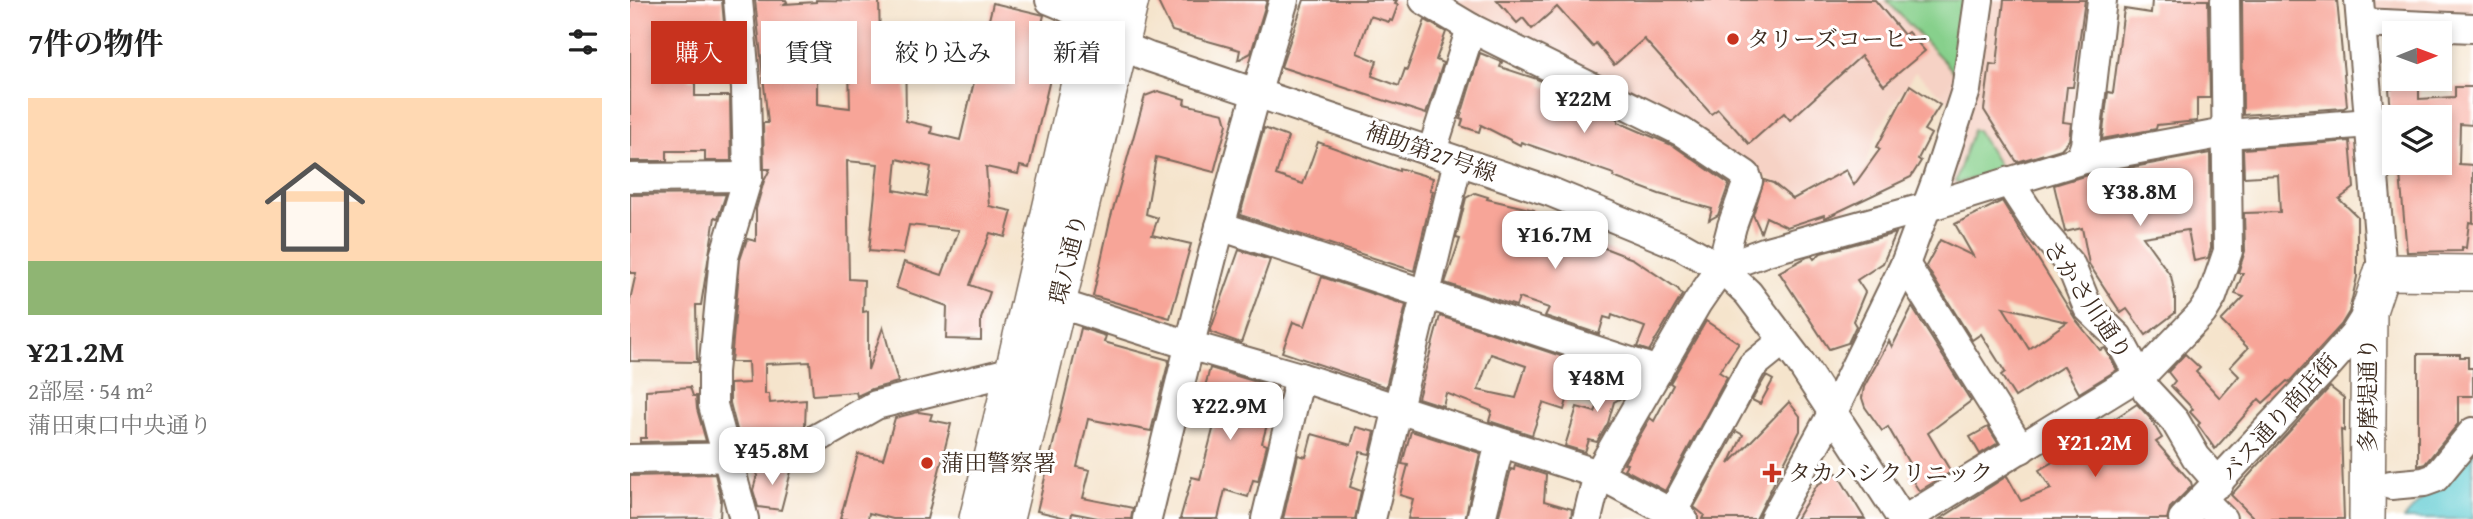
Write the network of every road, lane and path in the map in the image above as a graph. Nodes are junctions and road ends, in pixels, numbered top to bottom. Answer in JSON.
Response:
{"nodes":[{"id":1,"x":738,"y":0,"type":"edge"},
{"id":2,"x":1050,"y":0,"type":"edge"},
{"id":3,"x":1131,"y":0,"type":"edge"},
{"id":4,"x":1284,"y":0,"type":"edge"},
{"id":5,"x":1424,"y":0,"type":"edge"},
{"id":6,"x":1979,"y":0,"type":"edge"},
{"id":7,"x":2102,"y":0,"type":"edge"},
{"id":8,"x":2225,"y":0,"type":"edge"},
{"id":9,"x":1095,"y":10,"type":"edge"},
{"id":10,"x":2360,"y":11,"type":"edge"},
{"id":11,"x":1125,"y":24,"type":"edge"},
{"id":12,"x":1471,"y":28,"type":"junction"},
{"id":13,"x":2473,"y":28,"type":"edge"},
{"id":14,"x":1125,"y":46,"type":"edge"},
{"id":15,"x":1110,"y":84,"type":"edge"},
{"id":16,"x":1255,"y":92,"type":"junction"},
{"id":17,"x":2370,"y":123,"type":"junction"},
{"id":18,"x":2227,"y":134,"type":"junction"},
{"id":19,"x":1432,"y":151,"type":"junction"},
{"id":20,"x":2080,"y":160,"type":"junction"},
{"id":21,"x":1458,"y":161,"type":"junction"},
{"id":22,"x":748,"y":177,"type":"junction"},
{"id":23,"x":630,"y":178,"type":"edge"},
{"id":24,"x":2011,"y":181,"type":"junction"},
{"id":25,"x":1927,"y":207,"type":"junction"},
{"id":26,"x":1220,"y":226,"type":"junction"},
{"id":27,"x":1905,"y":264,"type":"junction"},
{"id":28,"x":1721,"y":268,"type":"junction"},
{"id":29,"x":2382,"y":272,"type":"junction"},
{"id":30,"x":2473,"y":273,"type":"edge"},
{"id":31,"x":1426,"y":295,"type":"junction"},
{"id":32,"x":1057,"y":303,"type":"junction"},
{"id":33,"x":2369,"y":311,"type":"junction"},
{"id":34,"x":1783,"y":341,"type":"junction"},
{"id":35,"x":1189,"y":345,"type":"junction"},
{"id":36,"x":1013,"y":371,"type":"junction"},
{"id":37,"x":1658,"y":371,"type":"junction"},
{"id":38,"x":2138,"y":376,"type":"junction"},
{"id":39,"x":1300,"y":377,"type":"junction"},
{"id":40,"x":1397,"y":410,"type":"junction"},
{"id":41,"x":1833,"y":412,"type":"junction"},
{"id":42,"x":2473,"y":432,"type":"edge"},
{"id":43,"x":1500,"y":443,"type":"junction"},
{"id":44,"x":2021,"y":449,"type":"junction"},
{"id":45,"x":728,"y":457,"type":"junction"},
{"id":46,"x":630,"y":459,"type":"edge"},
{"id":47,"x":1598,"y":474,"type":"junction"},
{"id":48,"x":2391,"y":502,"type":"edge"},
{"id":49,"x":2207,"y":505,"type":"edge"},
{"id":50,"x":1678,"y":516,"type":"edge"},
{"id":51,"x":744,"y":519,"type":"edge"},
{"id":52,"x":977,"y":519,"type":"edge"},
{"id":53,"x":1006,"y":519,"type":"edge"},
{"id":54,"x":1147,"y":519,"type":"edge"},
{"id":55,"x":1266,"y":519,"type":"edge"},
{"id":56,"x":1371,"y":519,"type":"edge"},
{"id":57,"x":1481,"y":519,"type":"edge"},
{"id":58,"x":1587,"y":519,"type":"edge"},
{"id":59,"x":1774,"y":519,"type":"edge"},
{"id":60,"x":1904,"y":519,"type":"edge"},
{"id":61,"x":2367,"y":519,"type":"edge"}],
"edges":[{"from":1,"to":22,"type":"street"},
{"from":2,"to":9,"type":"street","name":"補助第27号線"},
{"from":3,"to":11,"type":"main road","name":"環八通り"},
{"from":4,"to":16,"type":"street"},
{"from":5,"to":12,"type":"street"},
{"from":6,"to":25,"type":"street"},
{"from":7,"to":20,"type":"street"},
{"from":8,"to":18,"type":"street"},
{"from":9,"to":36,"type":"main road","name":"環八通り"},
{"from":10,"to":13,"type":"street"},
{"from":10,"to":17,"type":"street"},
{"from":12,"to":19,"type":"street"},
{"from":12,"to":28,"type":"street"},
{"from":14,"to":16,"type":"street","name":"補助第27号線"},
{"from":15,"to":32,"type":"main road","name":"環八通り"},
{"from":16,"to":19,"type":"street","name":"補助第27号線"},
{"from":16,"to":26,"type":"street"},
{"from":17,"to":18,"type":"street"},
{"from":17,"to":29,"type":"street"},
{"from":18,"to":20,"type":"street"},
{"from":18,"to":38,"type":"street"},
{"from":19,"to":21,"type":"street","name":"補助第27号線"},
{"from":20,"to":24,"type":"street"},
{"from":21,"to":28,"type":"street","name":"補助第27号線"},
{"from":21,"to":31,"type":"street"},
{"from":22,"to":23,"type":"street"},
{"from":22,"to":45,"type":"street"},
{"from":24,"to":25,"type":"street"},
{"from":24,"to":38,"type":"street","name":"さかさ川通り"},
{"from":25,"to":27,"type":"street"},
{"from":25,"to":28,"type":"street"},
{"from":26,"to":31,"type":"street"},
{"from":26,"to":35,"type":"street"},
{"from":27,"to":41,"type":"street"},
{"from":27,"to":44,"type":"street"},
{"from":28,"to":34,"type":"street","name":"補助第27号線"},
{"from":28,"to":37,"type":"street"},
{"from":29,"to":30,"type":"main road"},
{"from":29,"to":33,"type":"main road","name":"多摩堤通り"},
{"from":29,"to":48,"type":"main road","name":"多摩堤通り"},
{"from":31,"to":37,"type":"street"},
{"from":31,"to":40,"type":"street"},
{"from":32,"to":35,"type":"street"},
{"from":32,"to":53,"type":"main road","name":"環八通り"},
{"from":33,"to":49,"type":"street","name":"バス通り商店街"},
{"from":33,"to":61,"type":"main road","name":"多摩堤通り"},
{"from":34,"to":41,"type":"street","name":"補助第27号線"},
{"from":34,"to":50,"type":"street"},
{"from":35,"to":39,"type":"street"},
{"from":35,"to":54,"type":"street"},
{"from":36,"to":45,"type":"street"},
{"from":36,"to":52,"type":"main road","name":"環八通り"},
{"from":37,"to":47,"type":"street"},
{"from":38,"to":44,"type":"street"},
{"from":38,"to":49,"type":"street","name":"さかさ川通り"},
{"from":39,"to":40,"type":"street"},
{"from":39,"to":55,"type":"street"},
{"from":40,"to":43,"type":"street"},
{"from":40,"to":56,"type":"street"},
{"from":41,"to":59,"type":"street"},
{"from":41,"to":60,"type":"street","name":"補助第27号線"},
{"from":42,"to":48,"type":"street"},
{"from":43,"to":47,"type":"street"},
{"from":43,"to":57,"type":"street"},
{"from":44,"to":60,"type":"street"},
{"from":45,"to":46,"type":"street"},
{"from":45,"to":51,"type":"street"},
{"from":47,"to":50,"type":"street"},
{"from":47,"to":58,"type":"street"}]}
